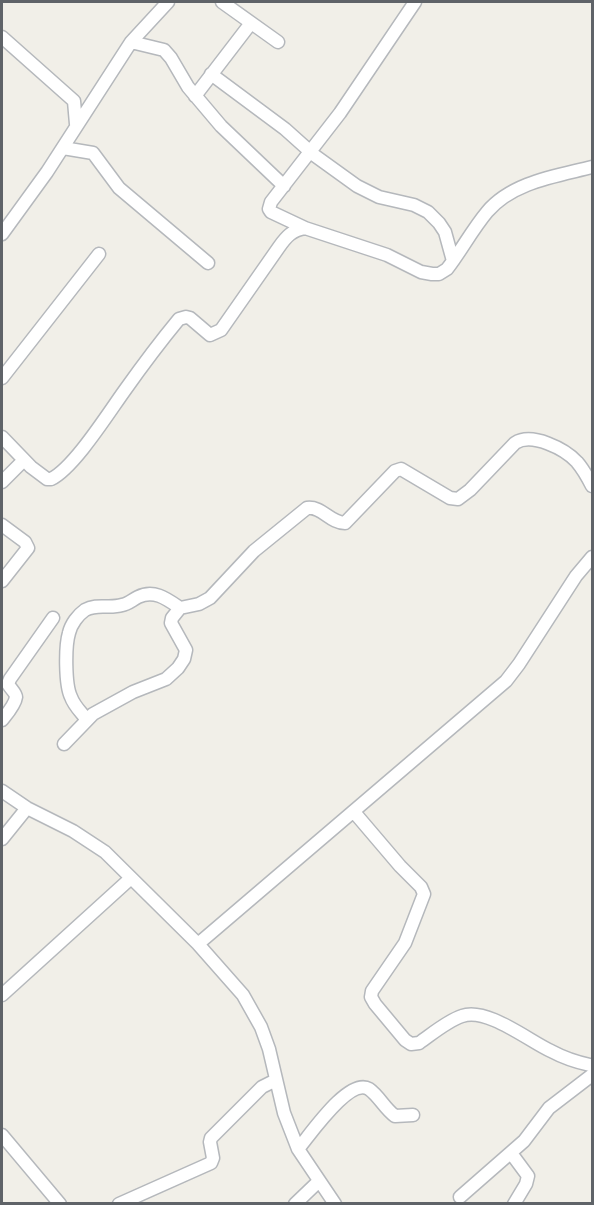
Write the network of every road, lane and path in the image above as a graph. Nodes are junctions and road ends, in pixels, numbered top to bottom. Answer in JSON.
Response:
{"nodes":[{"id":1,"x":168,"y":2,"type":"edge"},
{"id":2,"x":222,"y":2,"type":"edge"},
{"id":3,"x":415,"y":2,"type":"edge"},
{"id":4,"x":251,"y":23,"type":"junction"},
{"id":5,"x":2,"y":37,"type":"edge"},
{"id":6,"x":131,"y":42,"type":"junction"},
{"id":7,"x":278,"y":42,"type":"dead end"},
{"id":8,"x":212,"y":74,"type":"junction"},
{"id":9,"x":195,"y":96,"type":"junction"},
{"id":10,"x":76,"y":124,"type":"junction"},
{"id":11,"x":63,"y":148,"type":"junction"},
{"id":12,"x":311,"y":152,"type":"junction"},
{"id":13,"x":592,"y":167,"type":"edge"},
{"id":14,"x":284,"y":186,"type":"junction"},
{"id":15,"x":305,"y":228,"type":"junction"},
{"id":16,"x":2,"y":234,"type":"edge"},
{"id":17,"x":99,"y":254,"type":"dead end"},
{"id":18,"x":453,"y":261,"type":"junction"},
{"id":19,"x":208,"y":264,"type":"dead end"},
{"id":20,"x":2,"y":378,"type":"edge"},
{"id":21,"x":2,"y":437,"type":"edge"},
{"id":22,"x":24,"y":460,"type":"junction"},
{"id":23,"x":2,"y":482,"type":"edge"},
{"id":24,"x":592,"y":486,"type":"edge"},
{"id":25,"x":2,"y":525,"type":"edge"},
{"id":26,"x":592,"y":557,"type":"edge"},
{"id":27,"x":2,"y":581,"type":"edge"},
{"id":28,"x":180,"y":608,"type":"junction"},
{"id":29,"x":53,"y":618,"type":"dead end"},
{"id":30,"x":2,"y":720,"type":"edge"},
{"id":31,"x":87,"y":720,"type":"junction"},
{"id":32,"x":64,"y":744,"type":"dead end"},
{"id":33,"x":2,"y":791,"type":"edge"},
{"id":34,"x":27,"y":808,"type":"junction"},
{"id":35,"x":354,"y":812,"type":"junction"},
{"id":36,"x":2,"y":839,"type":"edge"},
{"id":37,"x":131,"y":878,"type":"junction"},
{"id":38,"x":198,"y":945,"type":"junction"},
{"id":39,"x":2,"y":995,"type":"edge"},
{"id":40,"x":592,"y":1068,"type":"edge"},
{"id":41,"x":276,"y":1080,"type":"junction"},
{"id":42,"x":413,"y":1115,"type":"dead end"},
{"id":43,"x":2,"y":1135,"type":"edge"},
{"id":44,"x":298,"y":1149,"type":"junction"},
{"id":45,"x":511,"y":1153,"type":"junction"},
{"id":46,"x":320,"y":1181,"type":"junction"},
{"id":47,"x":460,"y":1197,"type":"dead end"},
{"id":48,"x":60,"y":1203,"type":"edge"},
{"id":49,"x":119,"y":1203,"type":"edge"},
{"id":50,"x":295,"y":1203,"type":"edge"},
{"id":51,"x":335,"y":1203,"type":"edge"},
{"id":52,"x":514,"y":1203,"type":"edge"}],
"edges":[{"from":1,"to":6,"type":"street"},
{"from":2,"to":4,"type":"street"},
{"from":3,"to":12,"type":"street"},
{"from":4,"to":7,"type":"street"},
{"from":4,"to":8,"type":"street"},
{"from":5,"to":10,"type":"street"},
{"from":6,"to":9,"type":"street"},
{"from":6,"to":10,"type":"street"},
{"from":8,"to":9,"type":"street"},
{"from":8,"to":12,"type":"street"},
{"from":9,"to":14,"type":"street"},
{"from":10,"to":11,"type":"street"},
{"from":11,"to":16,"type":"street"},
{"from":11,"to":19,"type":"street"},
{"from":12,"to":14,"type":"street"},
{"from":12,"to":18,"type":"street"},
{"from":13,"to":18,"type":"street"},
{"from":14,"to":15,"type":"street"},
{"from":15,"to":18,"type":"street"},
{"from":15,"to":22,"type":"street"},
{"from":17,"to":20,"type":"street"},
{"from":21,"to":22,"type":"street"},
{"from":22,"to":23,"type":"street"},
{"from":24,"to":28,"type":"street"},
{"from":25,"to":27,"type":"street"},
{"from":26,"to":35,"type":"street"},
{"from":28,"to":31,"type":"street"},
{"from":28,"to":31,"type":"street"},
{"from":29,"to":30,"type":"street"},
{"from":31,"to":32,"type":"street"},
{"from":33,"to":34,"type":"street"},
{"from":34,"to":36,"type":"street"},
{"from":34,"to":37,"type":"street"},
{"from":35,"to":38,"type":"street"},
{"from":35,"to":40,"type":"street"},
{"from":37,"to":38,"type":"street"},
{"from":37,"to":39,"type":"street"},
{"from":38,"to":41,"type":"street"},
{"from":40,"to":45,"type":"street"},
{"from":41,"to":44,"type":"street"},
{"from":41,"to":49,"type":"street"},
{"from":42,"to":44,"type":"street"},
{"from":43,"to":48,"type":"street"},
{"from":44,"to":46,"type":"street"},
{"from":45,"to":47,"type":"street"},
{"from":45,"to":52,"type":"street"},
{"from":46,"to":50,"type":"street"},
{"from":46,"to":51,"type":"street"}]}
